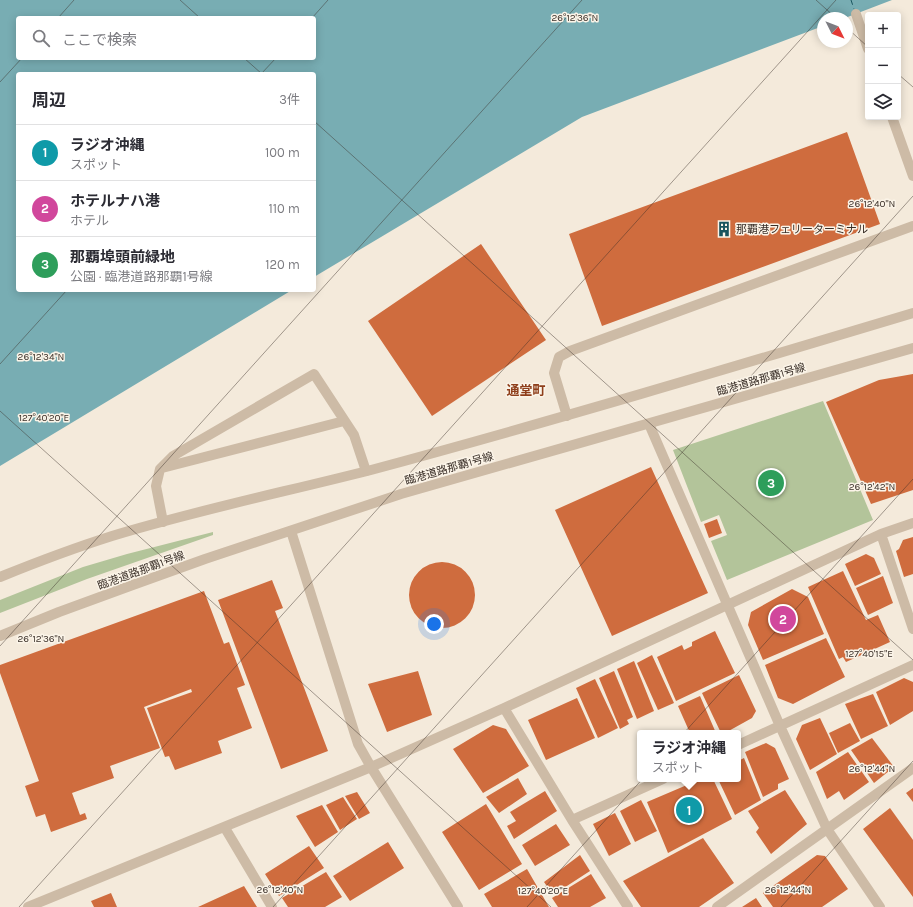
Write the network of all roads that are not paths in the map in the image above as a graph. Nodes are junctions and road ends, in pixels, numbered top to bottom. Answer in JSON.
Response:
{"nodes":[{"id":1,"x":856,"y":14,"type":"dead end"},
{"id":2,"x":868,"y":48,"type":"edge"},
{"id":3,"x":893,"y":120,"type":"edge"},
{"id":4,"x":913,"y":176,"type":"edge"},
{"id":5,"x":913,"y":226,"type":"edge"},
{"id":6,"x":913,"y":313,"type":"edge"},
{"id":7,"x":913,"y":348,"type":"edge"},
{"id":8,"x":567,"y":416,"type":"junction"},
{"id":9,"x":344,"y":421,"type":"junction"},
{"id":10,"x":649,"y":424,"type":"junction"},
{"id":11,"x":160,"y":469,"type":"junction"},
{"id":12,"x":366,"y":471,"type":"junction"},
{"id":13,"x":162,"y":522,"type":"junction"},
{"id":14,"x":913,"y":523,"type":"edge"},
{"id":15,"x":291,"y":531,"type":"junction"},
{"id":16,"x":881,"y":534,"type":"junction"},
{"id":17,"x":0,"y":577,"type":"edge"},
{"id":18,"x":728,"y":604,"type":"junction"},
{"id":19,"x":913,"y":629,"type":"edge"},
{"id":20,"x":0,"y":636,"type":"edge"},
{"id":21,"x":913,"y":664,"type":"edge"},
{"id":22,"x":504,"y":708,"type":"junction"},
{"id":23,"x":780,"y":726,"type":"junction"},
{"id":24,"x":741,"y":744,"type":"edge"},
{"id":25,"x":371,"y":767,"type":"junction"},
{"id":26,"x":913,"y":768,"type":"edge"},
{"id":27,"x":656,"y":782,"type":"edge"},
{"id":28,"x":572,"y":820,"type":"junction"},
{"id":29,"x":225,"y":828,"type":"junction"},
{"id":30,"x":827,"y":829,"type":"junction"},
{"id":31,"x":28,"y":907,"type":"edge"},
{"id":32,"x":272,"y":907,"type":"edge"},
{"id":33,"x":458,"y":907,"type":"edge"},
{"id":34,"x":628,"y":907,"type":"edge"},
{"id":35,"x":717,"y":907,"type":"edge"},
{"id":36,"x":880,"y":907,"type":"edge"}],
"edges":[{"from":1,"to":2,"type":"street"},
{"from":3,"to":4,"type":"street"},
{"from":5,"to":8,"type":"street"},
{"from":6,"to":8,"type":"street","name":"臨港道路那覇1号線"},
{"from":7,"to":10,"type":"street","name":"臨港道路那覇1号線"},
{"from":8,"to":12,"type":"street","name":"臨港道路那覇1号線"},
{"from":9,"to":11,"type":"street"},
{"from":9,"to":11,"type":"street"},
{"from":9,"to":12,"type":"street"},
{"from":10,"to":15,"type":"street","name":"臨港道路那覇1号線"},
{"from":10,"to":18,"type":"street"},
{"from":11,"to":13,"type":"street"},
{"from":12,"to":13,"type":"street","name":"臨港道路那覇1号線"},
{"from":13,"to":17,"type":"street","name":"臨港道路那覇1号線"},
{"from":14,"to":16,"type":"street"},
{"from":15,"to":20,"type":"street","name":"臨港道路那覇1号線"},
{"from":15,"to":25,"type":"street"},
{"from":16,"to":18,"type":"street"},
{"from":16,"to":19,"type":"street"},
{"from":18,"to":22,"type":"street"},
{"from":18,"to":23,"type":"street"},
{"from":21,"to":23,"type":"street"},
{"from":22,"to":25,"type":"street"},
{"from":22,"to":28,"type":"street"},
{"from":23,"to":24,"type":"street"},
{"from":23,"to":30,"type":"street"},
{"from":25,"to":29,"type":"street"},
{"from":25,"to":33,"type":"street"},
{"from":26,"to":30,"type":"street"},
{"from":27,"to":28,"type":"street"},
{"from":28,"to":34,"type":"street"},
{"from":29,"to":31,"type":"street"},
{"from":29,"to":32,"type":"street"},
{"from":30,"to":35,"type":"street"},
{"from":30,"to":36,"type":"street"}]}
